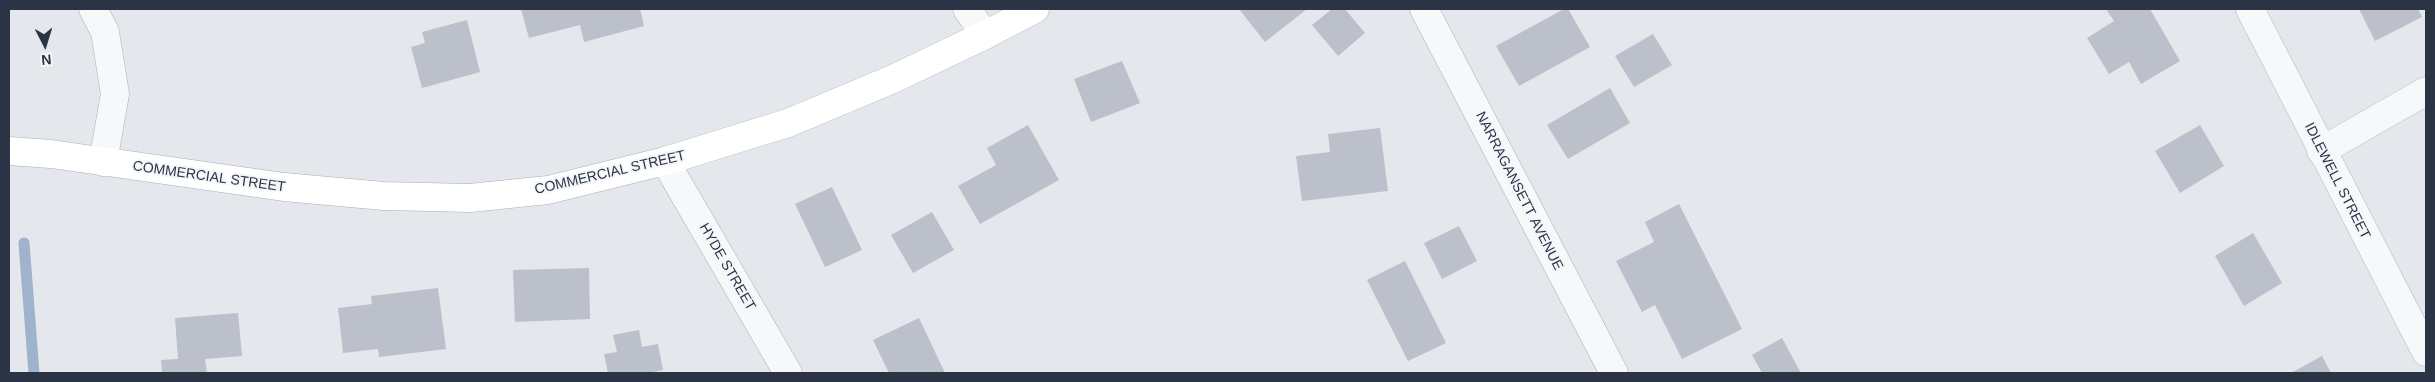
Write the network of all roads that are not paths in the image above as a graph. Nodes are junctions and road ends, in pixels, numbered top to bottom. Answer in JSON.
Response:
{"nodes":[{"id":1,"x":93,"y":9,"type":"edge"},
{"id":2,"x":966,"y":9,"type":"edge"},
{"id":3,"x":1035,"y":9,"type":"edge"},
{"id":4,"x":1424,"y":9,"type":"edge"},
{"id":5,"x":2250,"y":9,"type":"edge"},
{"id":6,"x":985,"y":35,"type":"junction"},
{"id":7,"x":2426,"y":91,"type":"edge"},
{"id":8,"x":9,"y":151,"type":"edge"},
{"id":9,"x":2321,"y":151,"type":"junction"},
{"id":10,"x":103,"y":162,"type":"junction"},
{"id":11,"x":665,"y":162,"type":"junction"},
{"id":12,"x":2426,"y":352,"type":"edge"},
{"id":13,"x":788,"y":373,"type":"edge"},
{"id":14,"x":1614,"y":373,"type":"edge"}],
"edges":[{"from":1,"to":10,"type":"street"},
{"from":2,"to":6,"type":"street"},
{"from":3,"to":6,"type":"main road","name":"COMMERCIAL STREET"},
{"from":4,"to":14,"type":"street","name":"NARRAGANSETT AVENUE"},
{"from":5,"to":9,"type":"street","name":"IDLEWELL STREET"},
{"from":6,"to":11,"type":"main road","name":"COMMERCIAL STREET"},
{"from":7,"to":9,"type":"street"},
{"from":8,"to":10,"type":"main road","name":"COMMERCIAL STREET"},
{"from":9,"to":12,"type":"street","name":"IDLEWELL STREET"},
{"from":10,"to":11,"type":"main road","name":"COMMERCIAL STREET"},
{"from":11,"to":13,"type":"street","name":"HYDE STREET"}]}
